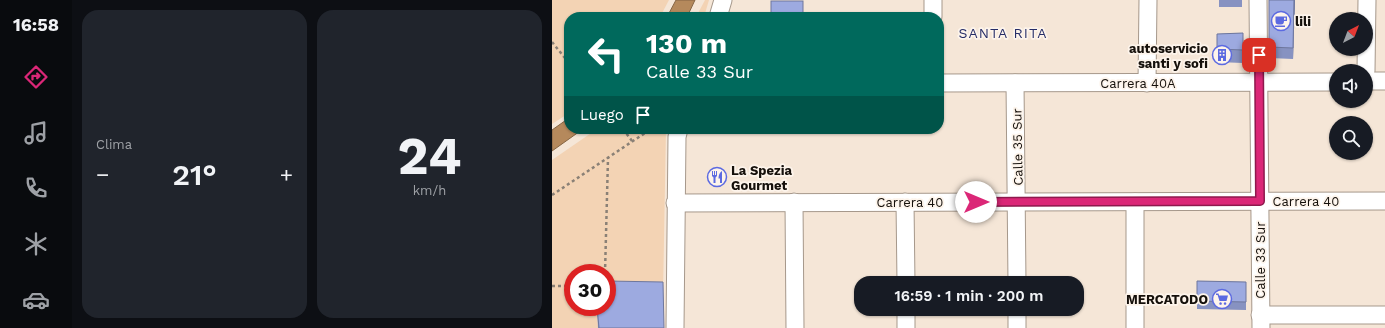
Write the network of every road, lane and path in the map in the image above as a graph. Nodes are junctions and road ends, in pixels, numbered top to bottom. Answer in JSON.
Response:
{"nodes":[{"id":1,"x":723,"y":0,"type":"edge"},
{"id":2,"x":933,"y":0,"type":"edge"},
{"id":3,"x":1148,"y":0,"type":"edge"},
{"id":4,"x":1258,"y":0,"type":"edge"},
{"id":5,"x":1367,"y":0,"type":"edge"},
{"id":6,"x":719,"y":12,"type":"edge"},
{"id":7,"x":933,"y":12,"type":"edge"},
{"id":8,"x":552,"y":42,"type":"edge"},
{"id":9,"x":564,"y":57,"type":"edge"},
{"id":10,"x":1366,"y":64,"type":"edge"},
{"id":11,"x":1373,"y":81,"type":"edge"},
{"id":12,"x":1385,"y":81,"type":"edge"},
{"id":13,"x":1329,"y":82,"type":"edge"},
{"id":14,"x":944,"y":83,"type":"edge"},
{"id":15,"x":1015,"y":83,"type":"junction"},
{"id":16,"x":1147,"y":83,"type":"junction"},
{"id":17,"x":1259,"y":83,"type":"junction"},
{"id":18,"x":627,"y":134,"type":"edge"},
{"id":19,"x":643,"y":134,"type":"edge"},
{"id":20,"x":678,"y":134,"type":"edge"},
{"id":21,"x":632,"y":141,"type":"junction"},
{"id":22,"x":608,"y":158,"type":"junction"},
{"id":23,"x":552,"y":195,"type":"edge"},
{"id":24,"x":1260,"y":201,"type":"junction"},
{"id":25,"x":1385,"y":201,"type":"edge"},
{"id":26,"x":794,"y":202,"type":"junction"},
{"id":27,"x":905,"y":202,"type":"junction"},
{"id":28,"x":1018,"y":202,"type":"junction"},
{"id":29,"x":1135,"y":202,"type":"junction"},
{"id":30,"x":675,"y":203,"type":"junction"},
{"id":31,"x":606,"y":264,"type":"edge"},
{"id":32,"x":906,"y":276,"type":"edge"},
{"id":33,"x":1017,"y":276,"type":"edge"},
{"id":34,"x":552,"y":286,"type":"edge"},
{"id":35,"x":564,"y":286,"type":"edge"},
{"id":36,"x":1385,"y":315,"type":"edge"},
{"id":37,"x":906,"y":316,"type":"edge"},
{"id":38,"x":1017,"y":316,"type":"edge"},
{"id":39,"x":1260,"y":321,"type":"edge"},
{"id":40,"x":675,"y":328,"type":"edge"},
{"id":41,"x":795,"y":328,"type":"edge"},
{"id":42,"x":906,"y":328,"type":"edge"},
{"id":43,"x":1017,"y":328,"type":"edge"},
{"id":44,"x":1135,"y":328,"type":"edge"}],
"edges":[{"from":1,"to":6,"type":"street"},
{"from":2,"to":7,"type":"street"},
{"from":3,"to":16,"type":"street"},
{"from":4,"to":17,"type":"street","name":"Calle 33 Sur"},
{"from":5,"to":10,"type":"street"},
{"from":8,"to":9,"type":"path"},
{"from":11,"to":12,"type":"street"},
{"from":13,"to":17,"type":"street","name":"Carrera 40A"},
{"from":14,"to":15,"type":"street","name":"Carrera 40A"},
{"from":15,"to":16,"type":"street","name":"Carrera 40A"},
{"from":15,"to":28,"type":"street","name":"Calle 35 Sur"},
{"from":16,"to":17,"type":"street","name":"Carrera 40A"},
{"from":17,"to":24,"type":"street","name":"Calle 33 Sur"},
{"from":18,"to":21,"type":"path"},
{"from":19,"to":21,"type":"path"},
{"from":20,"to":30,"type":"street"},
{"from":21,"to":22,"type":"path"},
{"from":22,"to":23,"type":"path"},
{"from":22,"to":31,"type":"path"},
{"from":24,"to":25,"type":"street","name":"Carrera 40"},
{"from":24,"to":29,"type":"street","name":"Carrera 40"},
{"from":24,"to":39,"type":"street","name":"Calle 33 Sur"},
{"from":26,"to":27,"type":"street","name":"Carrera 40"},
{"from":26,"to":30,"type":"street","name":"Carrera 40"},
{"from":26,"to":41,"type":"street"},
{"from":27,"to":28,"type":"street","name":"Carrera 40"},
{"from":27,"to":32,"type":"street"},
{"from":28,"to":29,"type":"street","name":"Carrera 40"},
{"from":28,"to":33,"type":"street","name":"Calle 35 Sur"},
{"from":29,"to":44,"type":"street"},
{"from":30,"to":40,"type":"street"},
{"from":34,"to":35,"type":"path"},
{"from":36,"to":39,"type":"street"},
{"from":37,"to":42,"type":"street"},
{"from":38,"to":43,"type":"street"}]}
